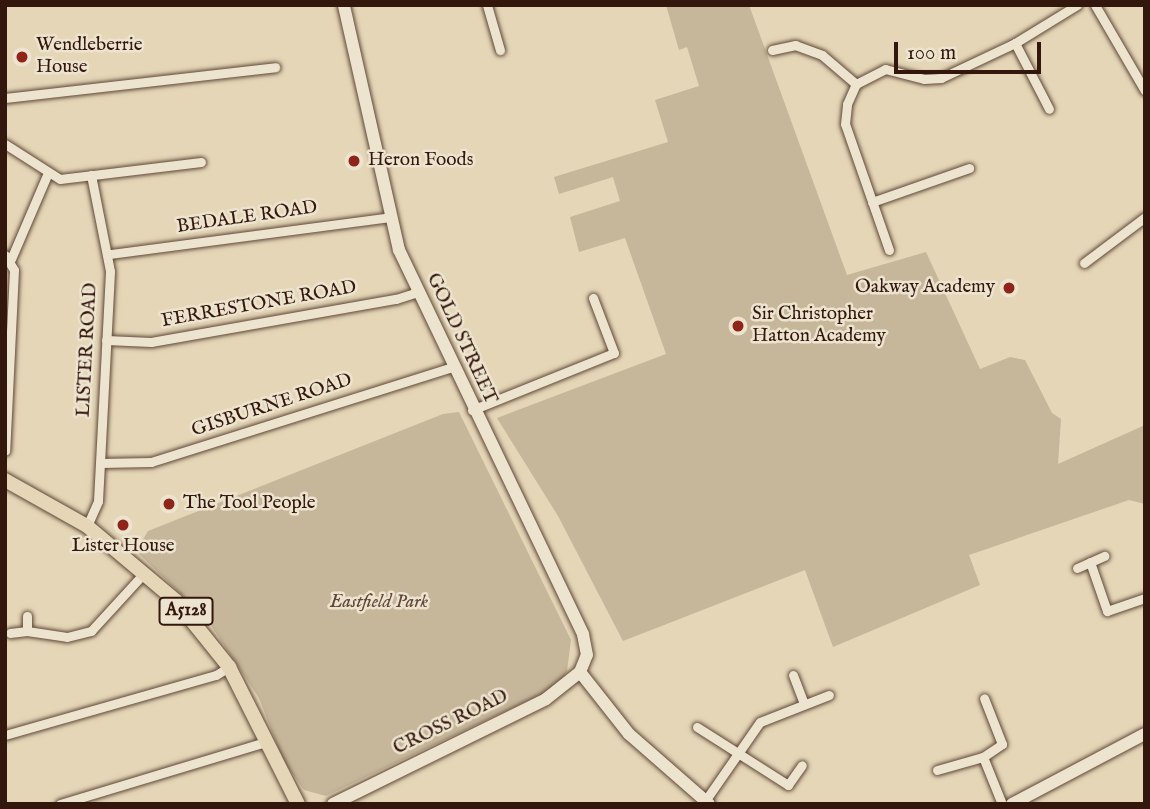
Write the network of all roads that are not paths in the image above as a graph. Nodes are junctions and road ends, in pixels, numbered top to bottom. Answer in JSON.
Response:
{"nodes":[{"id":1,"x":344,"y":5,"type":"edge"},
{"id":2,"x":487,"y":5,"type":"edge"},
{"id":3,"x":1077,"y":5,"type":"edge"},
{"id":4,"x":1096,"y":5,"type":"edge"},
{"id":5,"x":1015,"y":43,"type":"junction"},
{"id":6,"x":500,"y":50,"type":"dead end"},
{"id":7,"x":772,"y":50,"type":"dead end"},
{"id":8,"x":275,"y":67,"type":"dead end"},
{"id":9,"x":856,"y":84,"type":"junction"},
{"id":10,"x":1145,"y":91,"type":"edge"},
{"id":11,"x":5,"y":98,"type":"edge"},
{"id":12,"x":1049,"y":109,"type":"dead end"},
{"id":13,"x":5,"y":144,"type":"edge"},
{"id":14,"x":201,"y":162,"type":"dead end"},
{"id":15,"x":969,"y":168,"type":"dead end"},
{"id":16,"x":47,"y":175,"type":"junction"},
{"id":17,"x":91,"y":175,"type":"junction"},
{"id":18,"x":872,"y":202,"type":"junction"},
{"id":19,"x":390,"y":217,"type":"junction"},
{"id":20,"x":1145,"y":217,"type":"edge"},
{"id":21,"x":888,"y":250,"type":"dead end"},
{"id":22,"x":110,"y":254,"type":"junction"},
{"id":23,"x":8,"y":257,"type":"edge"},
{"id":24,"x":1084,"y":263,"type":"dead end"},
{"id":25,"x":417,"y":292,"type":"junction"},
{"id":26,"x":593,"y":298,"type":"dead end"},
{"id":27,"x":106,"y":340,"type":"junction"},
{"id":28,"x":452,"y":367,"type":"junction"},
{"id":29,"x":472,"y":410,"type":"junction"},
{"id":30,"x":5,"y":451,"type":"edge"},
{"id":31,"x":100,"y":463,"type":"junction"},
{"id":32,"x":5,"y":480,"type":"edge"},
{"id":33,"x":88,"y":526,"type":"junction"},
{"id":34,"x":1104,"y":556,"type":"dead end"},
{"id":35,"x":1090,"y":562,"type":"junction"},
{"id":36,"x":1077,"y":568,"type":"dead end"},
{"id":37,"x":145,"y":572,"type":"junction"},
{"id":38,"x":1145,"y":598,"type":"edge"},
{"id":39,"x":27,"y":616,"type":"dead end"},
{"id":40,"x":27,"y":631,"type":"junction"},
{"id":41,"x":10,"y":633,"type":"dead end"},
{"id":42,"x":229,"y":667,"type":"junction"},
{"id":43,"x":580,"y":672,"type":"junction"},
{"id":44,"x":793,"y":675,"type":"dead end"},
{"id":45,"x":829,"y":695,"type":"dead end"},
{"id":46,"x":984,"y":698,"type":"dead end"},
{"id":47,"x":804,"y":703,"type":"junction"},
{"id":48,"x":697,"y":727,"type":"dead end"},
{"id":49,"x":1145,"y":734,"type":"edge"},
{"id":50,"x":5,"y":735,"type":"edge"},
{"id":51,"x":266,"y":742,"type":"junction"},
{"id":52,"x":735,"y":754,"type":"junction"},
{"id":53,"x":983,"y":757,"type":"junction"},
{"id":54,"x":802,"y":765,"type":"dead end"},
{"id":55,"x":937,"y":769,"type":"dead end"},
{"id":56,"x":707,"y":802,"type":"edge"},
{"id":57,"x":60,"y":804,"type":"edge"},
{"id":58,"x":298,"y":804,"type":"edge"},
{"id":59,"x":334,"y":804,"type":"edge"},
{"id":60,"x":1002,"y":804,"type":"edge"},
{"id":61,"x":1012,"y":804,"type":"edge"}],
"edges":[{"from":1,"to":19,"type":"street","name":"GOLD STREET"},
{"from":2,"to":6,"type":"street"},
{"from":3,"to":5,"type":"street"},
{"from":4,"to":10,"type":"street"},
{"from":5,"to":9,"type":"street"},
{"from":5,"to":12,"type":"street"},
{"from":7,"to":9,"type":"street"},
{"from":8,"to":11,"type":"street"},
{"from":9,"to":18,"type":"street"},
{"from":13,"to":16,"type":"street"},
{"from":14,"to":17,"type":"street"},
{"from":15,"to":18,"type":"street"},
{"from":16,"to":17,"type":"street"},
{"from":16,"to":23,"type":"street"},
{"from":17,"to":22,"type":"street","name":"LISTER ROAD"},
{"from":18,"to":21,"type":"street"},
{"from":19,"to":22,"type":"street","name":"BEDALE ROAD"},
{"from":19,"to":25,"type":"street","name":"GOLD STREET"},
{"from":20,"to":24,"type":"street"},
{"from":22,"to":27,"type":"street","name":"LISTER ROAD"},
{"from":23,"to":30,"type":"street"},
{"from":25,"to":27,"type":"street","name":"FERRESTONE ROAD"},
{"from":25,"to":28,"type":"street","name":"GOLD STREET"},
{"from":26,"to":29,"type":"street"},
{"from":27,"to":31,"type":"street","name":"LISTER ROAD"},
{"from":28,"to":29,"type":"street","name":"GOLD STREET"},
{"from":28,"to":31,"type":"street","name":"GISBURNE ROAD"},
{"from":29,"to":43,"type":"street","name":"GOLD STREET"},
{"from":31,"to":33,"type":"street","name":"LISTER ROAD"},
{"from":32,"to":33,"type":"main road","number":"A5128"},
{"from":33,"to":37,"type":"main road","number":"A5128"},
{"from":34,"to":35,"type":"street"},
{"from":35,"to":36,"type":"street"},
{"from":35,"to":38,"type":"street"},
{"from":37,"to":40,"type":"street"},
{"from":37,"to":42,"type":"main road","number":"A5128"},
{"from":39,"to":40,"type":"street"},
{"from":40,"to":41,"type":"street"},
{"from":42,"to":50,"type":"street"},
{"from":42,"to":51,"type":"main road","number":"A5128"},
{"from":43,"to":56,"type":"street"},
{"from":43,"to":59,"type":"street","name":"CROSS ROAD"},
{"from":44,"to":47,"type":"street"},
{"from":45,"to":47,"type":"street"},
{"from":46,"to":53,"type":"street"},
{"from":47,"to":52,"type":"street"},
{"from":48,"to":52,"type":"street"},
{"from":49,"to":61,"type":"street"},
{"from":51,"to":57,"type":"street"},
{"from":51,"to":58,"type":"main road","number":"A5128"},
{"from":52,"to":54,"type":"street"},
{"from":52,"to":56,"type":"street"},
{"from":53,"to":55,"type":"street"},
{"from":53,"to":60,"type":"street"}]}
